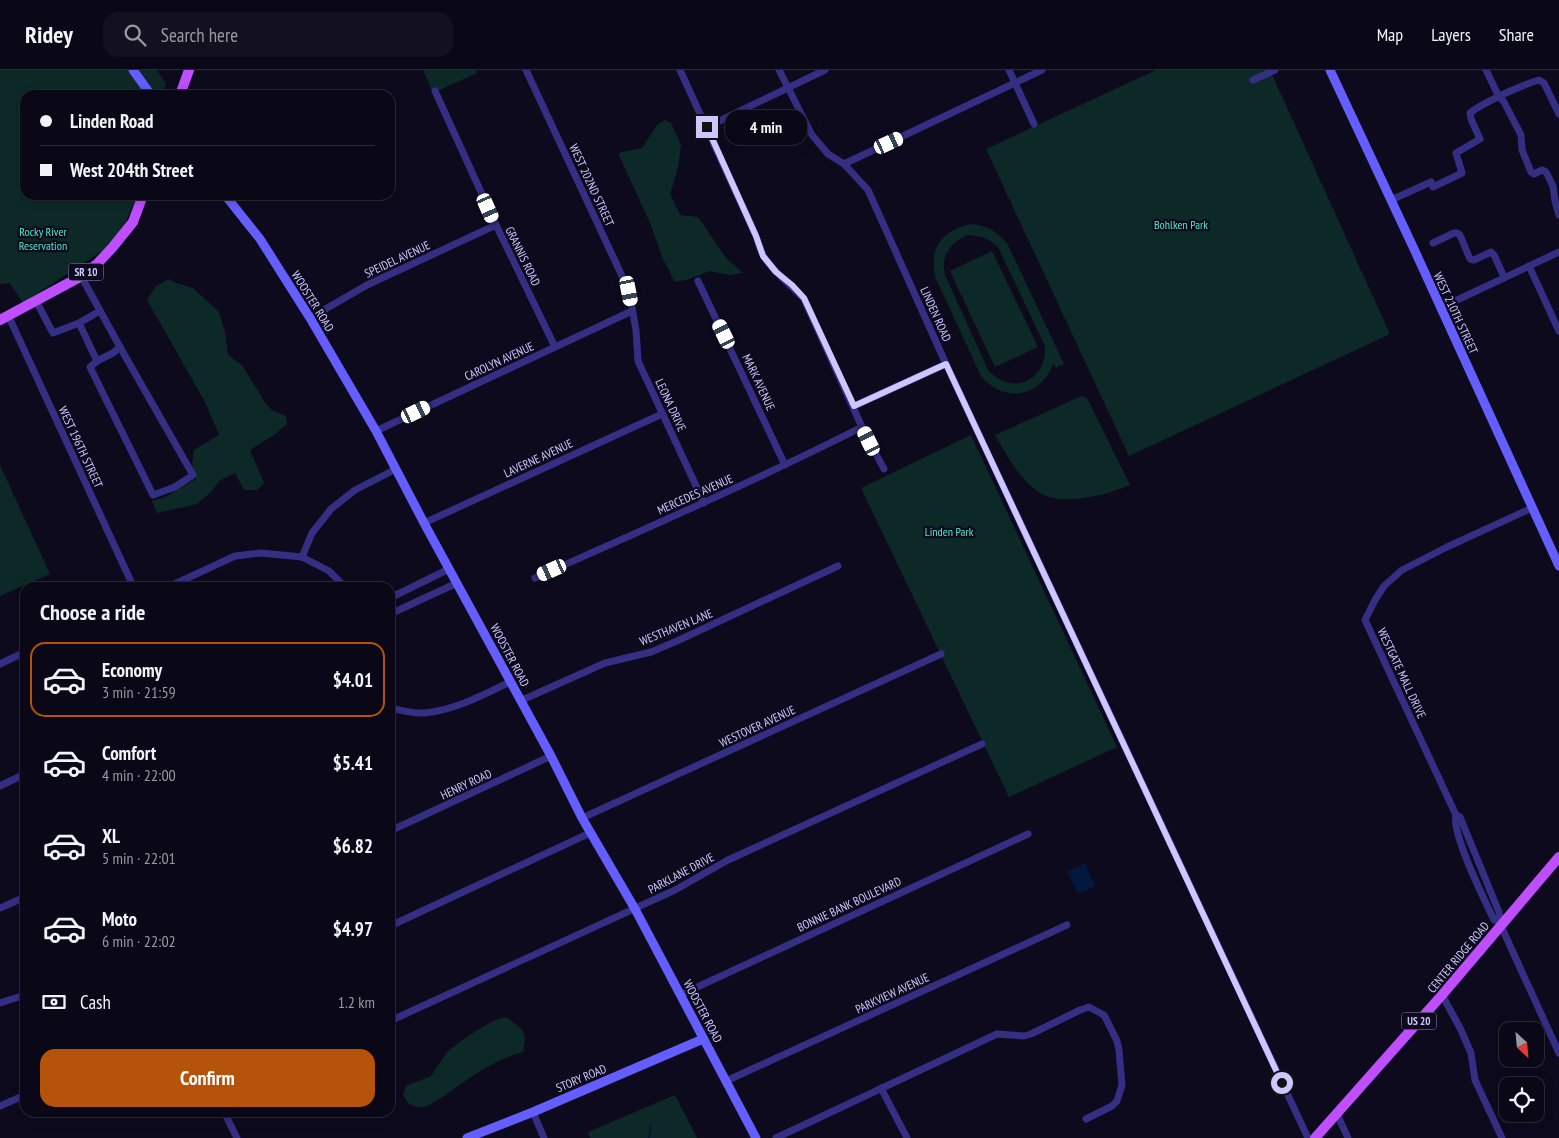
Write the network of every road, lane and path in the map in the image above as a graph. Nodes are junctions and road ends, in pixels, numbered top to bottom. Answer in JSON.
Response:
{"nodes":[{"id":1,"x":133,"y":70,"type":"edge"},
{"id":2,"x":526,"y":70,"type":"edge"},
{"id":3,"x":680,"y":70,"type":"edge"},
{"id":4,"x":779,"y":70,"type":"edge"},
{"id":5,"x":825,"y":70,"type":"edge"},
{"id":6,"x":1010,"y":70,"type":"edge"},
{"id":7,"x":1042,"y":70,"type":"edge"},
{"id":8,"x":1275,"y":70,"type":"edge"},
{"id":9,"x":1330,"y":70,"type":"edge"},
{"id":10,"x":1486,"y":70,"type":"edge"},
{"id":11,"x":185,"y":72,"type":"edge"},
{"id":12,"x":1253,"y":80,"type":"dead end"},
{"id":13,"x":1015,"y":82,"type":"junction"},
{"id":14,"x":787,"y":87,"type":"junction"},
{"id":15,"x":147,"y":90,"type":"edge"},
{"id":16,"x":181,"y":90,"type":"edge"},
{"id":17,"x":435,"y":92,"type":"dead end"},
{"id":18,"x":1499,"y":97,"type":"junction"},
{"id":19,"x":1559,"y":114,"type":"edge"},
{"id":20,"x":1034,"y":124,"type":"dead end"},
{"id":21,"x":707,"y":127,"type":"junction"},
{"id":22,"x":844,"y":164,"type":"junction"},
{"id":23,"x":141,"y":200,"type":"edge"},
{"id":24,"x":230,"y":200,"type":"edge"},
{"id":25,"x":1391,"y":200,"type":"junction"},
{"id":26,"x":1559,"y":215,"type":"edge"},
{"id":27,"x":496,"y":224,"type":"junction"},
{"id":28,"x":1433,"y":243,"type":"dead end"},
{"id":29,"x":1559,"y":252,"type":"edge"},
{"id":30,"x":1529,"y":266,"type":"junction"},
{"id":31,"x":81,"y":276,"type":"junction"},
{"id":32,"x":1504,"y":277,"type":"junction"},
{"id":33,"x":698,"y":280,"type":"dead end"},
{"id":34,"x":36,"y":301,"type":"junction"},
{"id":35,"x":1440,"y":308,"type":"junction"},
{"id":36,"x":632,"y":311,"type":"junction"},
{"id":37,"x":100,"y":312,"type":"junction"},
{"id":38,"x":4,"y":318,"type":"edge"},
{"id":39,"x":310,"y":318,"type":"junction"},
{"id":40,"x":78,"y":323,"type":"junction"},
{"id":41,"x":1559,"y":331,"type":"edge"},
{"id":42,"x":120,"y":346,"type":"junction"},
{"id":43,"x":555,"y":347,"type":"junction"},
{"id":44,"x":97,"y":361,"type":"junction"},
{"id":45,"x":946,"y":364,"type":"junction"},
{"id":46,"x":854,"y":406,"type":"junction"},
{"id":47,"x":662,"y":414,"type":"junction"},
{"id":48,"x":862,"y":427,"type":"junction"},
{"id":49,"x":376,"y":431,"type":"junction"},
{"id":50,"x":785,"y":465,"type":"junction"},
{"id":51,"x":396,"y":469,"type":"junction"},
{"id":52,"x":884,"y":470,"type":"dead end"},
{"id":53,"x":704,"y":503,"type":"junction"},
{"id":54,"x":1532,"y":508,"type":"junction"},
{"id":55,"x":424,"y":523,"type":"junction"},
{"id":56,"x":302,"y":557,"type":"junction"},
{"id":57,"x":838,"y":566,"type":"dead end"},
{"id":58,"x":1559,"y":566,"type":"edge"},
{"id":59,"x":449,"y":570,"type":"junction"},
{"id":60,"x":534,"y":578,"type":"dead end"},
{"id":61,"x":131,"y":582,"type":"edge"},
{"id":62,"x":179,"y":582,"type":"edge"},
{"id":63,"x":340,"y":582,"type":"edge"},
{"id":64,"x":457,"y":583,"type":"junction"},
{"id":65,"x":395,"y":596,"type":"edge"},
{"id":66,"x":395,"y":612,"type":"edge"},
{"id":67,"x":20,"y":654,"type":"edge"},
{"id":68,"x":941,"y":654,"type":"dead end"},
{"id":69,"x":0,"y":664,"type":"edge"},
{"id":70,"x":510,"y":682,"type":"junction"},
{"id":71,"x":520,"y":701,"type":"junction"},
{"id":72,"x":395,"y":709,"type":"edge"},
{"id":73,"x":982,"y":744,"type":"dead end"},
{"id":74,"x":551,"y":756,"type":"junction"},
{"id":75,"x":20,"y":776,"type":"edge"},
{"id":76,"x":0,"y":786,"type":"edge"},
{"id":77,"x":582,"y":818,"type":"junction"},
{"id":78,"x":395,"y":829,"type":"edge"},
{"id":79,"x":590,"y":833,"type":"junction"},
{"id":80,"x":1028,"y":834,"type":"dead end"},
{"id":81,"x":1559,"y":857,"type":"edge"},
{"id":82,"x":20,"y":899,"type":"edge"},
{"id":83,"x":0,"y":908,"type":"edge"},
{"id":84,"x":635,"y":909,"type":"junction"},
{"id":85,"x":395,"y":924,"type":"edge"},
{"id":86,"x":1500,"y":924,"type":"junction"},
{"id":87,"x":1068,"y":925,"type":"dead end"},
{"id":88,"x":680,"y":995,"type":"junction"},
{"id":89,"x":1442,"y":995,"type":"junction"},
{"id":90,"x":20,"y":997,"type":"edge"},
{"id":91,"x":0,"y":1003,"type":"edge"},
{"id":92,"x":395,"y":1019,"type":"edge"},
{"id":93,"x":703,"y":1039,"type":"junction"},
{"id":94,"x":1559,"y":1053,"type":"edge"},
{"id":95,"x":726,"y":1081,"type":"junction"},
{"id":96,"x":881,"y":1088,"type":"junction"},
{"id":97,"x":20,"y":1097,"type":"edge"},
{"id":98,"x":0,"y":1106,"type":"edge"},
{"id":99,"x":533,"y":1112,"type":"junction"},
{"id":100,"x":1336,"y":1114,"type":"junction"},
{"id":101,"x":226,"y":1117,"type":"edge"},
{"id":102,"x":1086,"y":1119,"type":"dead end"},
{"id":103,"x":237,"y":1138,"type":"edge"},
{"id":104,"x":467,"y":1138,"type":"edge"},
{"id":105,"x":544,"y":1138,"type":"edge"},
{"id":106,"x":756,"y":1138,"type":"edge"},
{"id":107,"x":776,"y":1138,"type":"edge"},
{"id":108,"x":907,"y":1138,"type":"edge"},
{"id":109,"x":1308,"y":1138,"type":"edge"},
{"id":110,"x":1315,"y":1138,"type":"edge"},
{"id":111,"x":1348,"y":1138,"type":"edge"},
{"id":112,"x":1502,"y":1138,"type":"edge"}],
"edges":[{"from":1,"to":15,"type":"main road"},
{"from":2,"to":36,"type":"street","name":"WEST 202ND STREET"},
{"from":3,"to":21,"type":"street"},
{"from":4,"to":14,"type":"street","name":"LINDEN ROAD"},
{"from":5,"to":14,"type":"street"},
{"from":6,"to":13,"type":"street"},
{"from":7,"to":13,"type":"street"},
{"from":8,"to":12,"type":"street"},
{"from":9,"to":25,"type":"main road","name":"WEST 210TH STREET"},
{"from":10,"to":18,"type":"street"},
{"from":11,"to":16,"type":"main road"},
{"from":13,"to":20,"type":"street"},
{"from":13,"to":22,"type":"street"},
{"from":14,"to":21,"type":"street"},
{"from":14,"to":22,"type":"street","name":"LINDEN ROAD"},
{"from":17,"to":27,"type":"street","name":"GRANNIS ROAD"},
{"from":18,"to":19,"type":"street"},
{"from":18,"to":25,"type":"street"},
{"from":18,"to":26,"type":"street"},
{"from":21,"to":46,"type":"street"},
{"from":22,"to":45,"type":"street","name":"LINDEN ROAD"},
{"from":23,"to":31,"type":"main road","number":"SR 10"},
{"from":24,"to":39,"type":"main road","name":"WOOSTER ROAD"},
{"from":25,"to":35,"type":"main road","name":"WEST 210TH STREET"},
{"from":27,"to":39,"type":"street","name":"SPEIDEL AVENUE"},
{"from":27,"to":43,"type":"street","name":"GRANNIS ROAD"},
{"from":28,"to":32,"type":"street"},
{"from":29,"to":30,"type":"street"},
{"from":30,"to":32,"type":"street"},
{"from":30,"to":41,"type":"street"},
{"from":31,"to":34,"type":"main road","number":"SR 10"},
{"from":31,"to":37,"type":"street"},
{"from":32,"to":35,"type":"street"},
{"from":33,"to":50,"type":"street","name":"MARK AVENUE"},
{"from":34,"to":38,"type":"main road","number":"SR 10"},
{"from":34,"to":40,"type":"street"},
{"from":35,"to":54,"type":"main road","name":"WEST 210TH STREET"},
{"from":36,"to":43,"type":"street","name":"CAROLYN AVENUE"},
{"from":36,"to":47,"type":"street","name":"LEONA DRIVE"},
{"from":37,"to":40,"type":"street"},
{"from":37,"to":42,"type":"street"},
{"from":38,"to":61,"type":"street","name":"WEST 196TH STREET"},
{"from":39,"to":49,"type":"main road","name":"WOOSTER ROAD"},
{"from":40,"to":44,"type":"street"},
{"from":42,"to":44,"type":"street"},
{"from":42,"to":44,"type":"street"},
{"from":43,"to":49,"type":"street","name":"CAROLYN AVENUE"},
{"from":45,"to":46,"type":"street"},
{"from":45,"to":109,"type":"street","name":"LINDEN ROAD"},
{"from":46,"to":48,"type":"street"},
{"from":47,"to":53,"type":"street","name":"LEONA DRIVE"},
{"from":47,"to":55,"type":"street","name":"LAVERNE AVENUE"},
{"from":48,"to":50,"type":"street","name":"MERCEDES AVENUE"},
{"from":48,"to":52,"type":"street"},
{"from":49,"to":51,"type":"main road","name":"WOOSTER ROAD"},
{"from":50,"to":53,"type":"street","name":"MERCEDES AVENUE"},
{"from":51,"to":55,"type":"main road","name":"WOOSTER ROAD"},
{"from":51,"to":56,"type":"street"},
{"from":53,"to":60,"type":"street","name":"MERCEDES AVENUE"},
{"from":54,"to":58,"type":"main road","name":"WEST 210TH STREET"},
{"from":54,"to":86,"type":"street","name":"WESTGATE MALL DRIVE"},
{"from":55,"to":59,"type":"main road","name":"WOOSTER ROAD"},
{"from":56,"to":62,"type":"street"},
{"from":56,"to":63,"type":"street"},
{"from":57,"to":71,"type":"street","name":"WESTHAVEN LANE"},
{"from":59,"to":64,"type":"main road","name":"WOOSTER ROAD"},
{"from":59,"to":65,"type":"street"},
{"from":64,"to":66,"type":"street"},
{"from":64,"to":70,"type":"main road","name":"WOOSTER ROAD"},
{"from":67,"to":69,"type":"street"},
{"from":68,"to":77,"type":"street","name":"WESTOVER AVENUE"},
{"from":70,"to":71,"type":"main road","name":"WOOSTER ROAD"},
{"from":70,"to":72,"type":"street"},
{"from":71,"to":74,"type":"main road","name":"WOOSTER ROAD"},
{"from":73,"to":84,"type":"street","name":"PARKLANE DRIVE"},
{"from":74,"to":77,"type":"main road","name":"WOOSTER ROAD"},
{"from":74,"to":78,"type":"street","name":"HENRY ROAD"},
{"from":75,"to":76,"type":"street"},
{"from":77,"to":79,"type":"main road","name":"WOOSTER ROAD"},
{"from":79,"to":84,"type":"main road","name":"WOOSTER ROAD"},
{"from":79,"to":85,"type":"street"},
{"from":80,"to":88,"type":"street","name":"BONNIE BANK BOULEVARD"},
{"from":81,"to":86,"type":"main road","name":"CENTER RIDGE ROAD","number":"US 20"},
{"from":82,"to":83,"type":"street"},
{"from":84,"to":88,"type":"main road","name":"WOOSTER ROAD"},
{"from":84,"to":92,"type":"street","name":"PARKLANE DRIVE"},
{"from":86,"to":89,"type":"main road","name":"CENTER RIDGE ROAD","number":"US 20"},
{"from":86,"to":94,"type":"street","name":"WESTGATE MALL DRIVE"},
{"from":87,"to":95,"type":"street","name":"PARKVIEW AVENUE"},
{"from":88,"to":93,"type":"main road","name":"WOOSTER ROAD"},
{"from":89,"to":100,"type":"main road","name":"CENTER RIDGE ROAD","number":"US 20"},
{"from":89,"to":112,"type":"street"},
{"from":90,"to":91,"type":"street"},
{"from":93,"to":95,"type":"main road","name":"WOOSTER ROAD"},
{"from":93,"to":99,"type":"main road","name":"STORY ROAD"},
{"from":95,"to":106,"type":"main road","name":"WOOSTER ROAD"},
{"from":96,"to":102,"type":"street"},
{"from":96,"to":107,"type":"street"},
{"from":96,"to":108,"type":"street"},
{"from":97,"to":98,"type":"street"},
{"from":99,"to":104,"type":"main road","name":"STORY ROAD"},
{"from":99,"to":105,"type":"street"},
{"from":100,"to":110,"type":"main road","name":"CENTER RIDGE ROAD","number":"US 20"},
{"from":100,"to":111,"type":"street"},
{"from":101,"to":103,"type":"street"}]}
